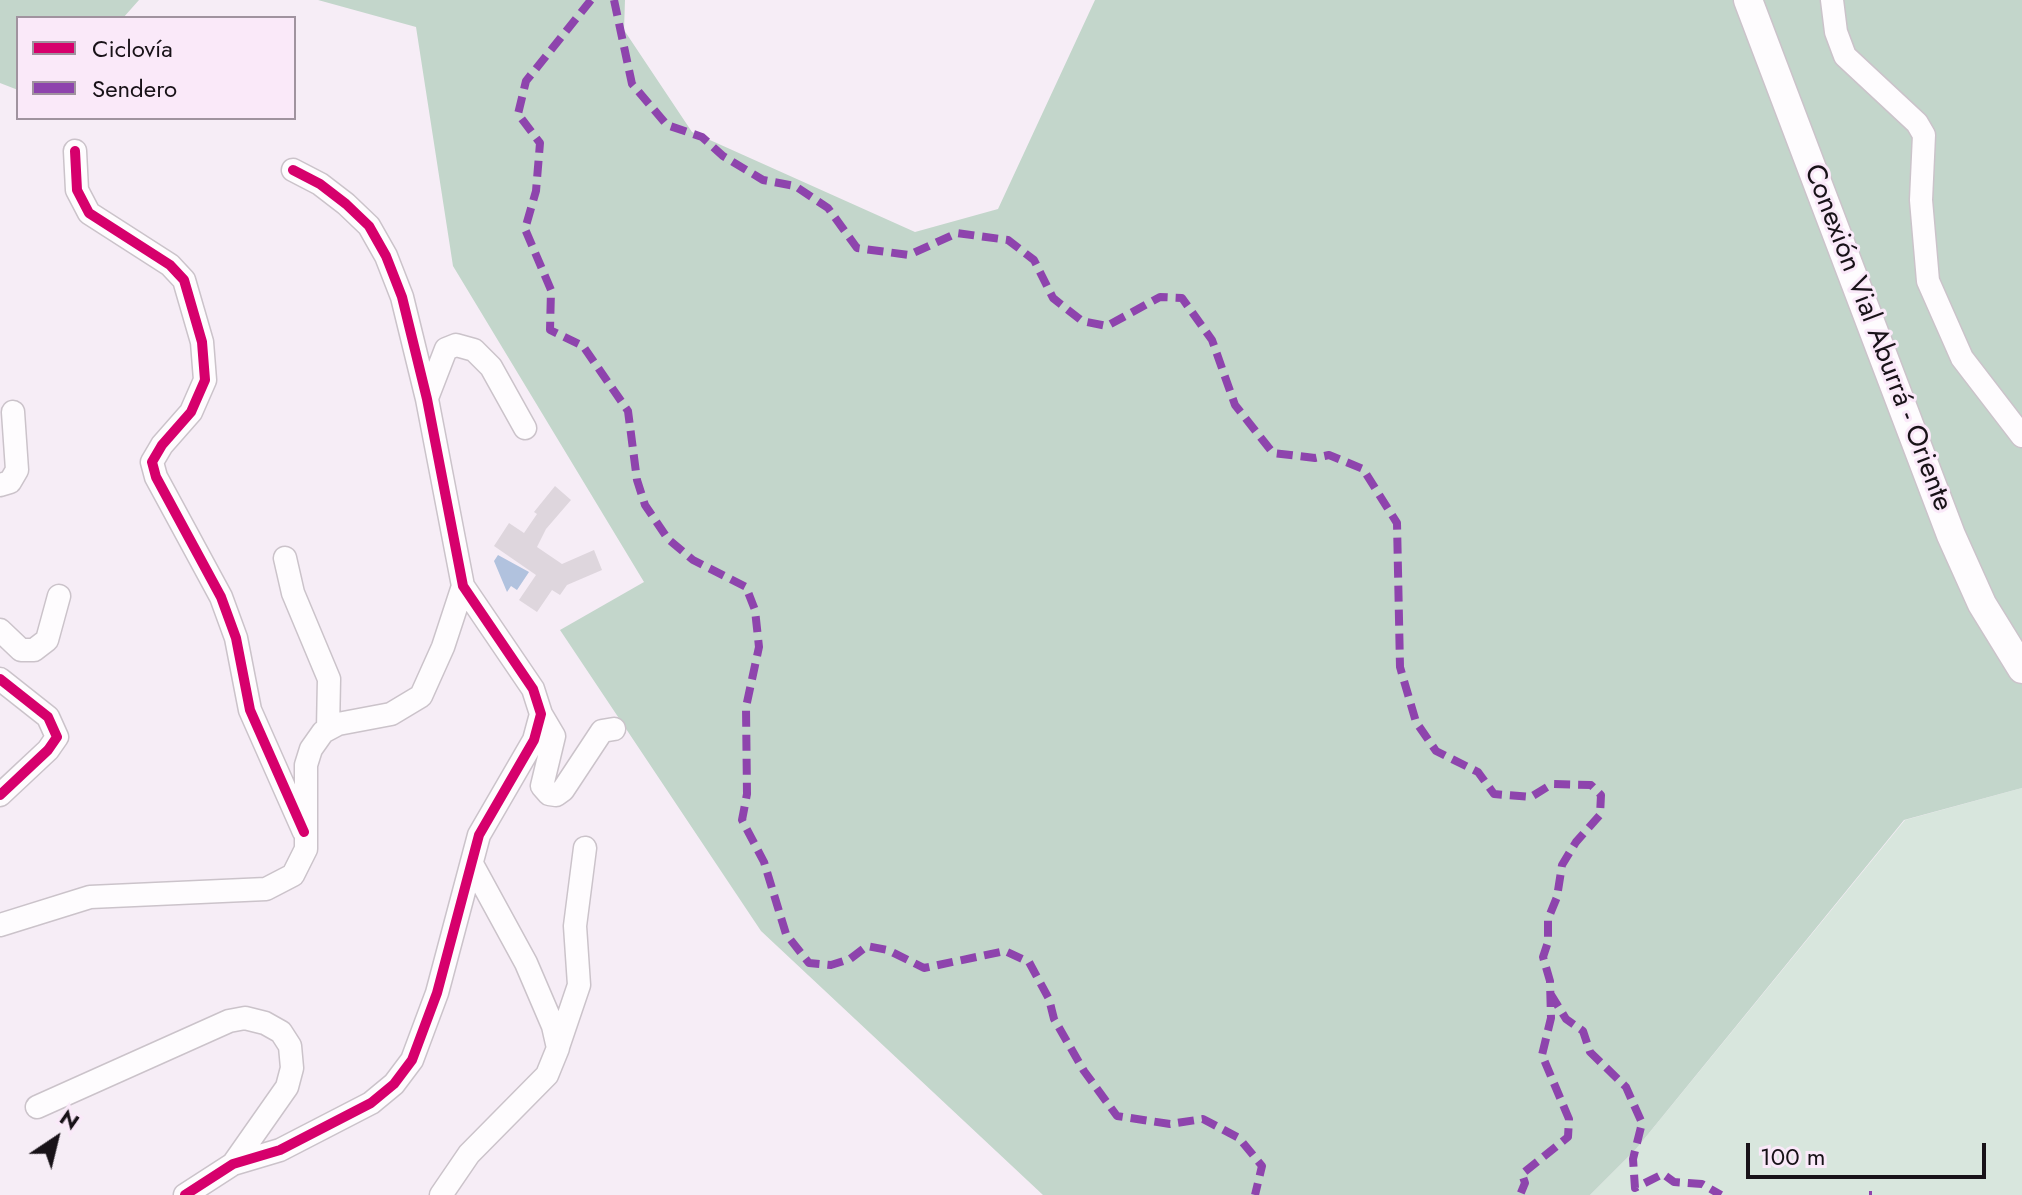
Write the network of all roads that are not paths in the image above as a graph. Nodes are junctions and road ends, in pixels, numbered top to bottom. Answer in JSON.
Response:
{"nodes":[{"id":1,"x":1748,"y":0,"type":"edge"},
{"id":2,"x":1832,"y":0,"type":"edge"},
{"id":3,"x":75,"y":151,"type":"dead end"},
{"id":4,"x":293,"y":170,"type":"dead end"},
{"id":5,"x":427,"y":399,"type":"junction"},
{"id":6,"x":13,"y":412,"type":"dead end"},
{"id":7,"x":525,"y":428,"type":"dead end"},
{"id":8,"x":2022,"y":436,"type":"edge"},
{"id":9,"x":0,"y":485,"type":"edge"},
{"id":10,"x":285,"y":558,"type":"dead end"},
{"id":11,"x":463,"y":586,"type":"junction"},
{"id":12,"x":59,"y":596,"type":"dead end"},
{"id":13,"x":0,"y":630,"type":"edge"},
{"id":14,"x":2022,"y":669,"type":"edge"},
{"id":15,"x":0,"y":679,"type":"edge"},
{"id":16,"x":541,"y":714,"type":"junction"},
{"id":17,"x":328,"y":729,"type":"junction"},
{"id":18,"x":614,"y":729,"type":"dead end"},
{"id":19,"x":0,"y":795,"type":"edge"},
{"id":20,"x":304,"y":832,"type":"junction"},
{"id":21,"x":585,"y":848,"type":"dead end"},
{"id":22,"x":472,"y":864,"type":"junction"},
{"id":23,"x":0,"y":925,"type":"edge"},
{"id":24,"x":558,"y":1048,"type":"junction"},
{"id":25,"x":37,"y":1107,"type":"dead end"},
{"id":26,"x":233,"y":1164,"type":"junction"},
{"id":27,"x":185,"y":1195,"type":"edge"},
{"id":28,"x":441,"y":1195,"type":"edge"}],
"edges":[{"from":1,"to":14,"type":"main road","name":"Conexión Vial Aburrá - Oriente"},
{"from":2,"to":8,"type":"street"},
{"from":3,"to":20,"type":"street"},
{"from":4,"to":5,"type":"street"},
{"from":5,"to":7,"type":"street"},
{"from":5,"to":11,"type":"street"},
{"from":6,"to":9,"type":"street"},
{"from":10,"to":17,"type":"street"},
{"from":11,"to":16,"type":"street"},
{"from":11,"to":17,"type":"street"},
{"from":12,"to":13,"type":"street"},
{"from":15,"to":19,"type":"street"},
{"from":16,"to":18,"type":"street"},
{"from":16,"to":22,"type":"street"},
{"from":17,"to":20,"type":"street"},
{"from":20,"to":23,"type":"street"},
{"from":21,"to":24,"type":"street"},
{"from":22,"to":24,"type":"street"},
{"from":22,"to":26,"type":"street"},
{"from":24,"to":28,"type":"street"},
{"from":25,"to":26,"type":"street"},
{"from":26,"to":27,"type":"street"}]}
